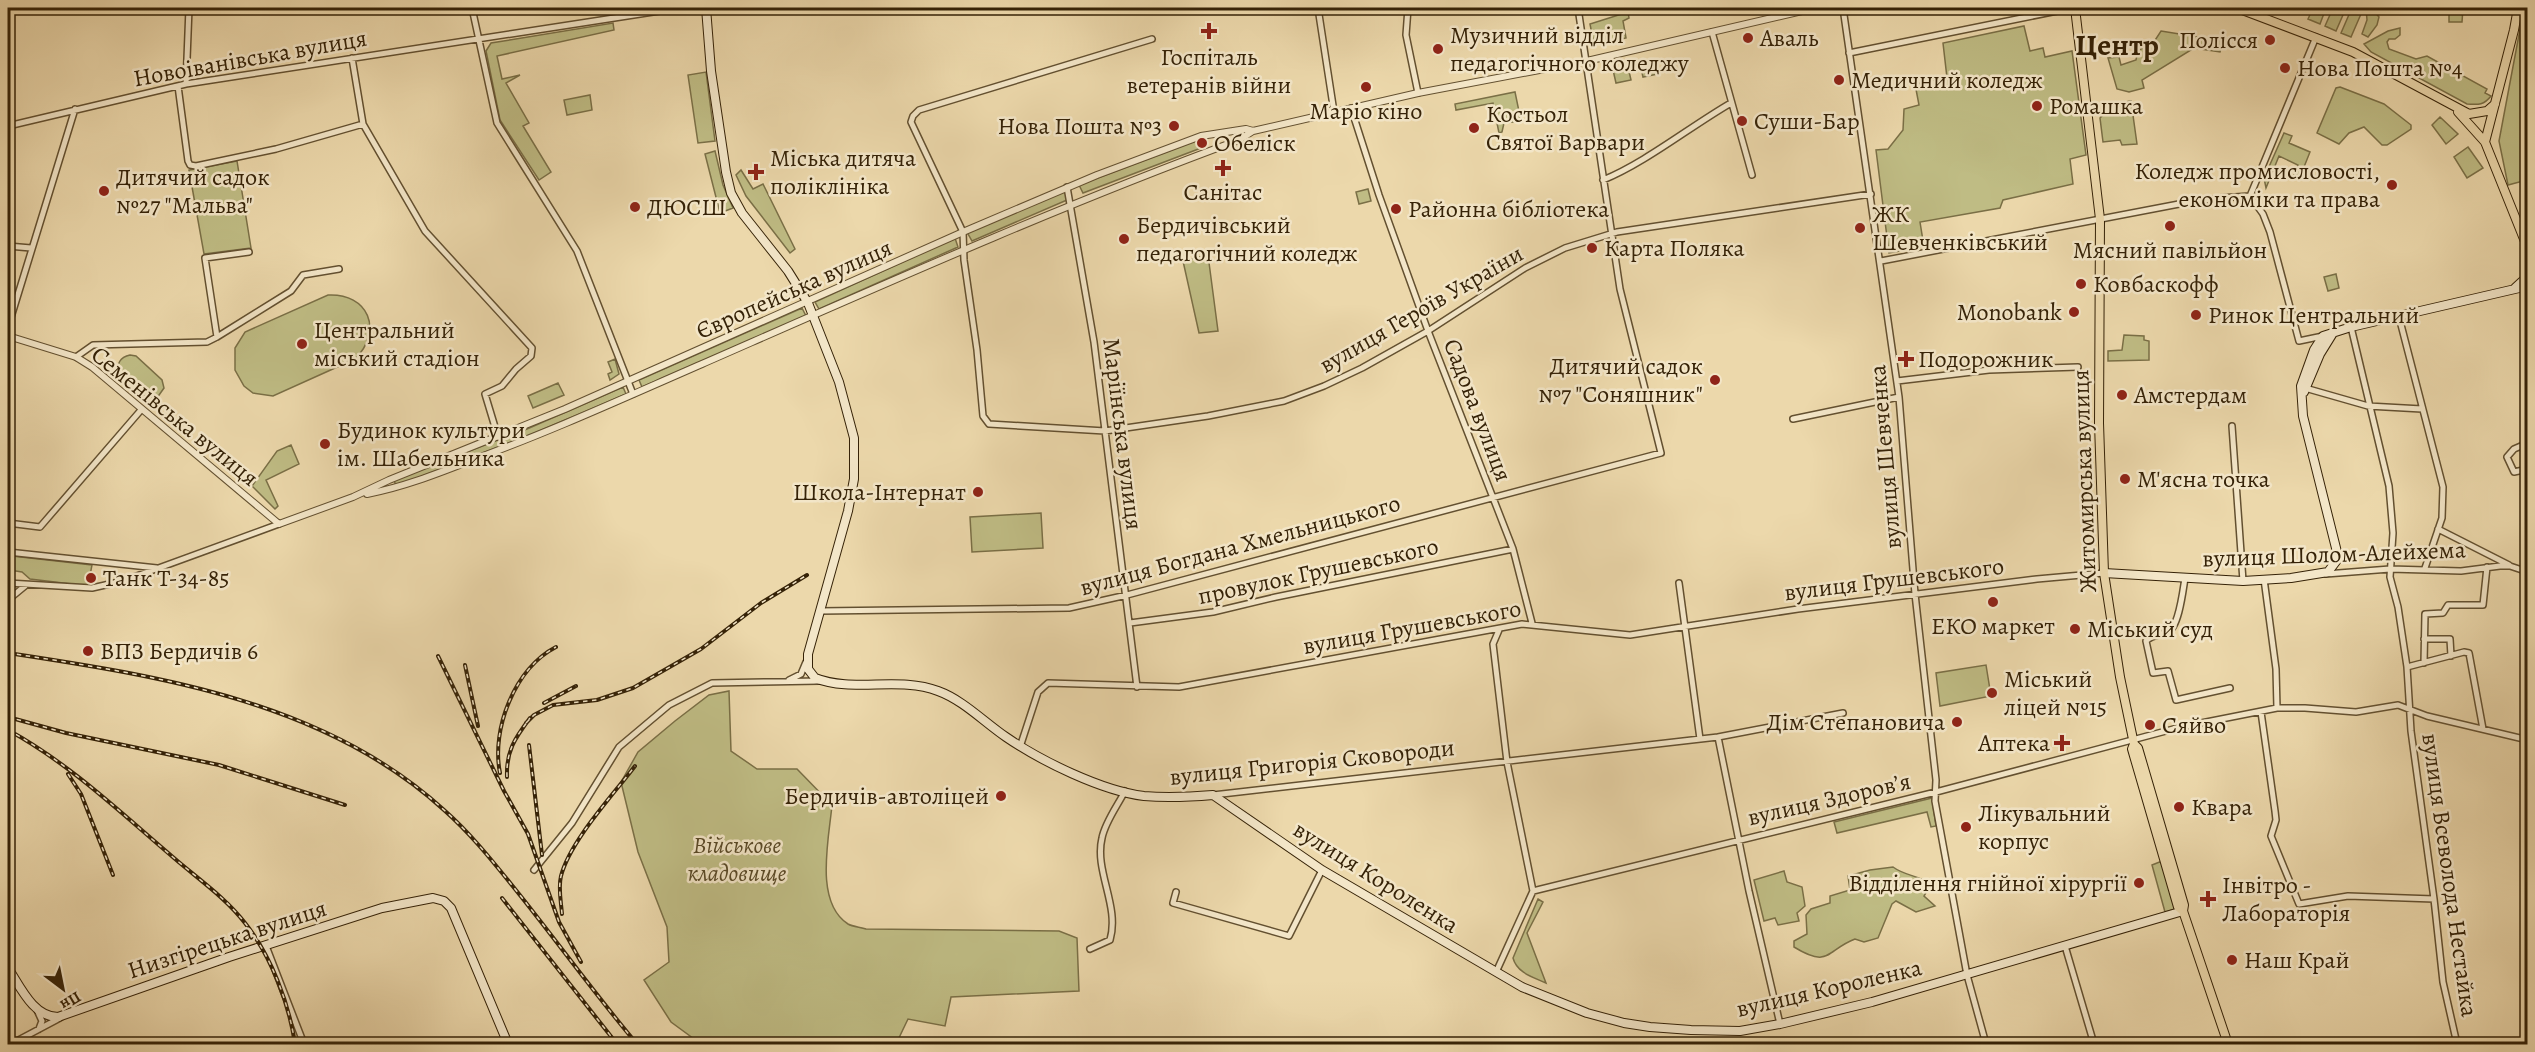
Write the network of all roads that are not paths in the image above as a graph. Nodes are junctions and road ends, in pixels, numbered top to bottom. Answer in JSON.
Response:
{"nodes":[{"id":1,"x":189,"y":8,"type":"edge"},
{"id":2,"x":472,"y":8,"type":"edge"},
{"id":3,"x":679,"y":8,"type":"edge"},
{"id":4,"x":706,"y":8,"type":"edge"},
{"id":5,"x":1318,"y":8,"type":"edge"},
{"id":6,"x":1408,"y":8,"type":"edge"},
{"id":7,"x":1578,"y":8,"type":"edge"},
{"id":8,"x":1815,"y":8,"type":"edge"},
{"id":9,"x":1843,"y":8,"type":"edge"},
{"id":10,"x":2074,"y":8,"type":"edge"},
{"id":11,"x":2237,"y":8,"type":"edge"},
{"id":12,"x":2518,"y":8,"type":"edge"},
{"id":13,"x":1712,"y":32,"type":"junction"},
{"id":14,"x":2316,"y":37,"type":"junction"},
{"id":15,"x":1152,"y":39,"type":"dead end"},
{"id":16,"x":479,"y":40,"type":"junction"},
{"id":17,"x":1849,"y":53,"type":"junction"},
{"id":18,"x":352,"y":58,"type":"junction"},
{"id":19,"x":1587,"y":61,"type":"junction"},
{"id":20,"x":186,"y":84,"type":"junction"},
{"id":21,"x":178,"y":86,"type":"junction"},
{"id":22,"x":1418,"y":93,"type":"junction"},
{"id":23,"x":1731,"y":103,"type":"junction"},
{"id":24,"x":2495,"y":104,"type":"junction"},
{"id":25,"x":1351,"y":108,"type":"junction"},
{"id":26,"x":2454,"y":108,"type":"junction"},
{"id":27,"x":75,"y":110,"type":"junction"},
{"id":28,"x":1334,"y":112,"type":"junction"},
{"id":29,"x":363,"y":124,"type":"junction"},
{"id":30,"x":8,"y":126,"type":"edge"},
{"id":31,"x":1253,"y":131,"type":"junction"},
{"id":32,"x":2485,"y":142,"type":"junction"},
{"id":33,"x":1752,"y":176,"type":"dead end"},
{"id":34,"x":1603,"y":180,"type":"junction"},
{"id":35,"x":1067,"y":187,"type":"junction"},
{"id":36,"x":1871,"y":194,"type":"junction"},
{"id":37,"x":2250,"y":196,"type":"junction"},
{"id":38,"x":1070,"y":204,"type":"junction"},
{"id":39,"x":2100,"y":219,"type":"junction"},
{"id":40,"x":963,"y":232,"type":"junction"},
{"id":41,"x":1610,"y":234,"type":"junction"},
{"id":42,"x":8,"y":246,"type":"edge"},
{"id":43,"x":31,"y":248,"type":"junction"},
{"id":44,"x":963,"y":249,"type":"junction"},
{"id":45,"x":2528,"y":249,"type":"edge"},
{"id":46,"x":249,"y":252,"type":"dead end"},
{"id":47,"x":1881,"y":261,"type":"junction"},
{"id":48,"x":339,"y":269,"type":"dead end"},
{"id":49,"x":2528,"y":276,"type":"edge"},
{"id":50,"x":2528,"y":286,"type":"edge"},
{"id":51,"x":2514,"y":289,"type":"junction"},
{"id":52,"x":808,"y":303,"type":"junction"},
{"id":53,"x":814,"y":315,"type":"junction"},
{"id":54,"x":2399,"y":317,"type":"junction"},
{"id":55,"x":8,"y":327,"type":"edge"},
{"id":56,"x":2351,"y":327,"type":"junction"},
{"id":57,"x":1428,"y":331,"type":"junction"},
{"id":58,"x":2334,"y":332,"type":"junction"},
{"id":59,"x":8,"y":336,"type":"edge"},
{"id":60,"x":2323,"y":336,"type":"junction"},
{"id":61,"x":217,"y":337,"type":"junction"},
{"id":62,"x":76,"y":357,"type":"junction"},
{"id":63,"x":2078,"y":367,"type":"dead end"},
{"id":64,"x":1897,"y":381,"type":"junction"},
{"id":65,"x":629,"y":382,"type":"junction"},
{"id":66,"x":2305,"y":388,"type":"junction"},
{"id":67,"x":633,"y":394,"type":"junction"},
{"id":68,"x":1899,"y":397,"type":"junction"},
{"id":69,"x":2301,"y":398,"type":"junction"},
{"id":70,"x":2368,"y":406,"type":"junction"},
{"id":71,"x":2422,"y":409,"type":"junction"},
{"id":72,"x":141,"y":410,"type":"junction"},
{"id":73,"x":1793,"y":419,"type":"dead end"},
{"id":74,"x":2232,"y":426,"type":"dead end"},
{"id":75,"x":1105,"y":431,"type":"junction"},
{"id":76,"x":498,"y":437,"type":"junction"},
{"id":77,"x":2528,"y":443,"type":"edge"},
{"id":78,"x":2528,"y":470,"type":"edge"},
{"id":79,"x":353,"y":497,"type":"junction"},
{"id":80,"x":1492,"y":497,"type":"junction"},
{"id":81,"x":8,"y":523,"type":"edge"},
{"id":82,"x":279,"y":524,"type":"junction"},
{"id":83,"x":2438,"y":529,"type":"junction"},
{"id":84,"x":1513,"y":549,"type":"junction"},
{"id":85,"x":8,"y":552,"type":"edge"},
{"id":86,"x":2510,"y":566,"type":"junction"},
{"id":87,"x":2487,"y":567,"type":"junction"},
{"id":88,"x":159,"y":568,"type":"junction"},
{"id":89,"x":2391,"y":568,"type":"junction"},
{"id":90,"x":2425,"y":568,"type":"junction"},
{"id":91,"x":2528,"y":572,"type":"edge"},
{"id":92,"x":2104,"y":573,"type":"junction"},
{"id":93,"x":2321,"y":574,"type":"junction"},
{"id":94,"x":2185,"y":578,"type":"junction"},
{"id":95,"x":2264,"y":579,"type":"junction"},
{"id":96,"x":2243,"y":581,"type":"junction"},
{"id":97,"x":8,"y":583,"type":"edge"},
{"id":98,"x":1679,"y":583,"type":"dead end"},
{"id":99,"x":27,"y":586,"type":"junction"},
{"id":100,"x":1915,"y":594,"type":"junction"},
{"id":101,"x":1127,"y":596,"type":"junction"},
{"id":102,"x":8,"y":598,"type":"edge"},
{"id":103,"x":820,"y":611,"type":"junction"},
{"id":104,"x":1130,"y":623,"type":"junction"},
{"id":105,"x":1532,"y":623,"type":"junction"},
{"id":106,"x":1685,"y":627,"type":"junction"},
{"id":107,"x":1500,"y":629,"type":"junction"},
{"id":108,"x":2424,"y":639,"type":"junction"},
{"id":109,"x":808,"y":654,"type":"junction"},
{"id":110,"x":2451,"y":656,"type":"junction"},
{"id":111,"x":2424,"y":663,"type":"junction"},
{"id":112,"x":2407,"y":668,"type":"junction"},
{"id":113,"x":786,"y":681,"type":"junction"},
{"id":114,"x":823,"y":681,"type":"junction"},
{"id":115,"x":1137,"y":687,"type":"junction"},
{"id":116,"x":2230,"y":688,"type":"dead end"},
{"id":117,"x":2277,"y":708,"type":"junction"},
{"id":118,"x":2410,"y":710,"type":"junction"},
{"id":119,"x":2261,"y":712,"type":"junction"},
{"id":120,"x":1843,"y":713,"type":"dead end"},
{"id":121,"x":2482,"y":729,"type":"junction"},
{"id":122,"x":1718,"y":737,"type":"junction"},
{"id":123,"x":1700,"y":739,"type":"junction"},
{"id":124,"x":2528,"y":740,"type":"edge"},
{"id":125,"x":2133,"y":742,"type":"junction"},
{"id":126,"x":1020,"y":747,"type":"junction"},
{"id":127,"x":1507,"y":762,"type":"junction"},
{"id":128,"x":1125,"y":791,"type":"junction"},
{"id":129,"x":1936,"y":792,"type":"junction"},
{"id":130,"x":1213,"y":795,"type":"junction"},
{"id":131,"x":1739,"y":839,"type":"junction"},
{"id":132,"x":534,"y":870,"type":"dead end"},
{"id":133,"x":1322,"y":870,"type":"junction"},
{"id":134,"x":1533,"y":891,"type":"junction"},
{"id":135,"x":1176,"y":892,"type":"dead end"},
{"id":136,"x":2434,"y":900,"type":"junction"},
{"id":137,"x":2183,"y":912,"type":"junction"},
{"id":138,"x":266,"y":946,"type":"junction"},
{"id":139,"x":2065,"y":946,"type":"junction"},
{"id":140,"x":1090,"y":949,"type":"dead end"},
{"id":141,"x":8,"y":969,"type":"edge"},
{"id":142,"x":1497,"y":970,"type":"junction"},
{"id":143,"x":1967,"y":975,"type":"junction"},
{"id":144,"x":36,"y":1008,"type":"junction"},
{"id":145,"x":63,"y":1016,"type":"junction"},
{"id":146,"x":1780,"y":1024,"type":"junction"},
{"id":147,"x":37,"y":1031,"type":"junction"},
{"id":148,"x":11,"y":1044,"type":"edge"},
{"id":149,"x":303,"y":1044,"type":"edge"},
{"id":150,"x":508,"y":1044,"type":"edge"},
{"id":151,"x":1986,"y":1044,"type":"edge"},
{"id":152,"x":2094,"y":1044,"type":"edge"},
{"id":153,"x":2228,"y":1044,"type":"edge"},
{"id":154,"x":2457,"y":1044,"type":"edge"}],
"edges":[{"from":1,"to":20,"type":"street"},
{"from":2,"to":16,"type":"street"},
{"from":3,"to":16,"type":"street","name":"Новоіванівська вулиця"},
{"from":4,"to":52,"type":"main road"},
{"from":5,"to":28,"type":"street"},
{"from":6,"to":22,"type":"street"},
{"from":7,"to":19,"type":"street"},
{"from":8,"to":13,"type":"street","name":"Європейська вулиця"},
{"from":9,"to":17,"type":"street","name":"вулиця Шевченка"},
{"from":10,"to":17,"type":"street"},
{"from":10,"to":39,"type":"main road","name":"Житомирська вулиця"},
{"from":11,"to":14,"type":"main road"},
{"from":12,"to":24,"type":"main road"},
{"from":13,"to":19,"type":"street","name":"Європейська вулиця"},
{"from":13,"to":23,"type":"street"},
{"from":14,"to":26,"type":"main road"},
{"from":14,"to":37,"type":"street"},
{"from":15,"to":40,"type":"street"},
{"from":16,"to":18,"type":"street","name":"Новоіванівська вулиця"},
{"from":16,"to":65,"type":"street"},
{"from":17,"to":36,"type":"street","name":"вулиця Шевченка"},
{"from":18,"to":20,"type":"street","name":"Новоіванівська вулиця"},
{"from":18,"to":29,"type":"street"},
{"from":19,"to":22,"type":"street","name":"Європейська вулиця"},
{"from":19,"to":34,"type":"street"},
{"from":20,"to":21,"type":"street","name":"Новоіванівська вулиця"},
{"from":21,"to":27,"type":"street","name":"Новоіванівська вулиця"},
{"from":21,"to":29,"type":"street"},
{"from":22,"to":25,"type":"street","name":"Європейська вулиця"},
{"from":23,"to":33,"type":"street"},
{"from":23,"to":34,"type":"street"},
{"from":24,"to":26,"type":"main road"},
{"from":24,"to":32,"type":"main road"},
{"from":25,"to":28,"type":"street","name":"Європейська вулиця"},
{"from":25,"to":57,"type":"street","name":"Садова вулиця"},
{"from":26,"to":32,"type":"main road"},
{"from":27,"to":30,"type":"street","name":"Новоіванівська вулиця"},
{"from":27,"to":43,"type":"street"},
{"from":28,"to":31,"type":"street","name":"Європейська вулиця"},
{"from":29,"to":76,"type":"street"},
{"from":31,"to":35,"type":"street","name":"Європейська вулиця"},
{"from":31,"to":38,"type":"street","name":"Європейська вулиця"},
{"from":32,"to":45,"type":"main road"},
{"from":34,"to":41,"type":"street"},
{"from":35,"to":38,"type":"street","name":"Маріїнська вулиця"},
{"from":35,"to":40,"type":"street","name":"Європейська вулиця"},
{"from":36,"to":41,"type":"street","name":"вулиця Героїв України"},
{"from":36,"to":47,"type":"street","name":"вулиця Шевченка"},
{"from":37,"to":39,"type":"street"},
{"from":37,"to":60,"type":"street"},
{"from":38,"to":44,"type":"street","name":"Європейська вулиця"},
{"from":38,"to":75,"type":"street","name":"Маріїнська вулиця"},
{"from":39,"to":47,"type":"street"},
{"from":39,"to":92,"type":"main road","name":"Житомирська вулиця"},
{"from":40,"to":44,"type":"street"},
{"from":40,"to":52,"type":"street","name":"Європейська вулиця"},
{"from":41,"to":57,"type":"street","name":"вулиця Героїв України"},
{"from":41,"to":80,"type":"street","name":"вулиця Богдана Хмельницького"},
{"from":42,"to":43,"type":"street"},
{"from":43,"to":55,"type":"street"},
{"from":44,"to":53,"type":"street","name":"Європейська вулиця"},
{"from":44,"to":75,"type":"street","name":"вулиця Героїв України"},
{"from":46,"to":61,"type":"street"},
{"from":47,"to":64,"type":"street","name":"вулиця Шевченка"},
{"from":48,"to":61,"type":"street"},
{"from":49,"to":51,"type":"main road"},
{"from":50,"to":51,"type":"main road"},
{"from":51,"to":54,"type":"main road"},
{"from":52,"to":53,"type":"main road"},
{"from":52,"to":65,"type":"street","name":"Європейська вулиця"},
{"from":53,"to":67,"type":"street","name":"Європейська вулиця"},
{"from":53,"to":103,"type":"main road"},
{"from":54,"to":56,"type":"main road"},
{"from":54,"to":71,"type":"street"},
{"from":56,"to":58,"type":"main road"},
{"from":56,"to":70,"type":"street","name":"вулиця Всеволода Нестайка"},
{"from":57,"to":75,"type":"street","name":"вулиця Героїв України"},
{"from":57,"to":80,"type":"street","name":"Садова вулиця"},
{"from":58,"to":60,"type":"main road"},
{"from":58,"to":66,"type":"main road"},
{"from":59,"to":62,"type":"street","name":"Семенівська вулиця"},
{"from":60,"to":69,"type":"main road"},
{"from":61,"to":62,"type":"street"},
{"from":62,"to":72,"type":"street","name":"Семенівська вулиця"},
{"from":63,"to":64,"type":"street"},
{"from":64,"to":68,"type":"street","name":"вулиця Шевченка"},
{"from":65,"to":67,"type":"street"},
{"from":65,"to":76,"type":"street","name":"Європейська вулиця"},
{"from":66,"to":69,"type":"main road"},
{"from":66,"to":70,"type":"street"},
{"from":67,"to":79,"type":"street","name":"Європейська вулиця"},
{"from":68,"to":73,"type":"street"},
{"from":68,"to":100,"type":"street","name":"вулиця Шевченка"},
{"from":69,"to":93,"type":"main road"},
{"from":70,"to":71,"type":"street"},
{"from":70,"to":89,"type":"street","name":"вулиця Всеволода Нестайка"},
{"from":71,"to":83,"type":"street"},
{"from":72,"to":81,"type":"street"},
{"from":72,"to":82,"type":"street","name":"Семенівська вулиця"},
{"from":74,"to":96,"type":"street"},
{"from":75,"to":101,"type":"street","name":"Маріїнська вулиця"},
{"from":76,"to":79,"type":"street","name":"Європейська вулиця"},
{"from":77,"to":78,"type":"street"},
{"from":79,"to":82,"type":"street","name":"Європейська вулиця"},
{"from":80,"to":84,"type":"street","name":"Садова вулиця"},
{"from":80,"to":101,"type":"street","name":"вулиця Богдана Хмельницького"},
{"from":82,"to":88,"type":"street","name":"Європейська вулиця"},
{"from":83,"to":86,"type":"street"},
{"from":83,"to":90,"type":"street"},
{"from":84,"to":104,"type":"street","name":"провулок Грушевського"},
{"from":84,"to":105,"type":"street","name":"Садова вулиця"},
{"from":85,"to":88,"type":"street"},
{"from":86,"to":87,"type":"street","name":"вулиця Шолом-Алейхема"},
{"from":86,"to":91,"type":"street","name":"вулиця Шолом-Алейхема"},
{"from":87,"to":90,"type":"street","name":"вулиця Шолом-Алейхема"},
{"from":87,"to":108,"type":"street"},
{"from":88,"to":99,"type":"street","name":"Європейська вулиця"},
{"from":89,"to":90,"type":"street","name":"вулиця Шолом-Алейхема"},
{"from":89,"to":93,"type":"street","name":"вулиця Шолом-Алейхема"},
{"from":89,"to":112,"type":"street","name":"вулиця Всеволода Нестайка"},
{"from":92,"to":94,"type":"main road","name":"вулиця Шолом-Алейхема"},
{"from":92,"to":100,"type":"street","name":"вулиця Грушевського"},
{"from":92,"to":125,"type":"main road","name":"Житомирська вулиця"},
{"from":93,"to":95,"type":"main road","name":"вулиця Шолом-Алейхема"},
{"from":94,"to":96,"type":"main road","name":"вулиця Шолом-Алейхема"},
{"from":94,"to":116,"type":"street"},
{"from":95,"to":96,"type":"main road","name":"вулиця Шолом-Алейхема"},
{"from":95,"to":117,"type":"street"},
{"from":97,"to":99,"type":"street","name":"Європейська вулиця"},
{"from":98,"to":106,"type":"street"},
{"from":99,"to":102,"type":"street"},
{"from":100,"to":106,"type":"street","name":"вулиця Грушевського"},
{"from":100,"to":129,"type":"street","name":"вулиця Шевченка"},
{"from":101,"to":103,"type":"street","name":"вулиця Богдана Хмельницького"},
{"from":101,"to":104,"type":"street","name":"Маріїнська вулиця"},
{"from":103,"to":109,"type":"main road"},
{"from":104,"to":115,"type":"street","name":"Маріїнська вулиця"},
{"from":105,"to":106,"type":"street","name":"вулиця Грушевського"},
{"from":105,"to":107,"type":"street","name":"вулиця Грушевського"},
{"from":106,"to":123,"type":"street"},
{"from":107,"to":115,"type":"street","name":"вулиця Грушевського"},
{"from":107,"to":127,"type":"street"},
{"from":108,"to":110,"type":"street"},
{"from":108,"to":111,"type":"street"},
{"from":109,"to":113,"type":"street"},
{"from":109,"to":114,"type":"main road"},
{"from":110,"to":111,"type":"street"},
{"from":110,"to":121,"type":"street"},
{"from":111,"to":112,"type":"street"},
{"from":112,"to":118,"type":"street","name":"вулиця Всеволода Нестайка"},
{"from":113,"to":114,"type":"street","name":"вулиця Григорія Сковороди"},
{"from":113,"to":132,"type":"street","name":"вулиця Григорія Сковороди"},
{"from":114,"to":126,"type":"main road","name":"вулиця Григорія Сковороди"},
{"from":115,"to":126,"type":"street","name":"вулиця Грушевського"},
{"from":117,"to":118,"type":"street","name":"вулиця Здоровʼя"},
{"from":117,"to":119,"type":"street","name":"вулиця Здоровʼя"},
{"from":118,"to":121,"type":"street","name":"вулиця Здоровʼя"},
{"from":118,"to":136,"type":"street","name":"вулиця Всеволода Нестайка"},
{"from":119,"to":125,"type":"street","name":"вулиця Здоровʼя"},
{"from":119,"to":136,"type":"street"},
{"from":120,"to":122,"type":"street","name":"вулиця Григорія Сковороди"},
{"from":121,"to":124,"type":"street","name":"вулиця Здоровʼя"},
{"from":122,"to":123,"type":"street","name":"вулиця Григорія Сковороди"},
{"from":122,"to":131,"type":"street"},
{"from":123,"to":127,"type":"street","name":"вулиця Григорія Сковороди"},
{"from":125,"to":129,"type":"street","name":"вулиця Здоровʼя"},
{"from":125,"to":137,"type":"main road","name":"Житомирська вулиця"},
{"from":126,"to":128,"type":"main road","name":"вулиця Григорія Сковороди"},
{"from":127,"to":130,"type":"street","name":"вулиця Григорія Сковороди"},
{"from":127,"to":134,"type":"street"},
{"from":128,"to":130,"type":"main road","name":"вулиця Григорія Сковороди"},
{"from":128,"to":140,"type":"street"},
{"from":129,"to":131,"type":"street","name":"вулиця Здоровʼя"},
{"from":129,"to":143,"type":"street","name":"вулиця Шевченка"},
{"from":130,"to":133,"type":"main road","name":"вулиця Короленка"},
{"from":131,"to":134,"type":"street","name":"вулиця Здоровʼя"},
{"from":131,"to":146,"type":"street"},
{"from":133,"to":135,"type":"street"},
{"from":133,"to":142,"type":"main road","name":"вулиця Короленка"},
{"from":134,"to":142,"type":"street"},
{"from":136,"to":154,"type":"street","name":"вулиця Всеволода Нестайка"},
{"from":137,"to":139,"type":"main road","name":"вулиця Короленка"},
{"from":137,"to":153,"type":"main road","name":"Житомирська вулиця"},
{"from":138,"to":145,"type":"main road","name":"Низгірецька вулиця"},
{"from":138,"to":149,"type":"street"},
{"from":138,"to":150,"type":"main road","name":"Низгірецька вулиця"},
{"from":139,"to":143,"type":"main road","name":"вулиця Короленка"},
{"from":139,"to":152,"type":"street"},
{"from":141,"to":144,"type":"main road"},
{"from":142,"to":146,"type":"main road","name":"вулиця Короленка"},
{"from":143,"to":146,"type":"main road","name":"вулиця Короленка"},
{"from":143,"to":151,"type":"street","name":"вулиця Шевченка"},
{"from":144,"to":145,"type":"main road"},
{"from":144,"to":147,"type":"street"},
{"from":145,"to":147,"type":"street","name":"Низгірецька вулиця"},
{"from":147,"to":148,"type":"street","name":"Низгірецька вулиця"}]}
